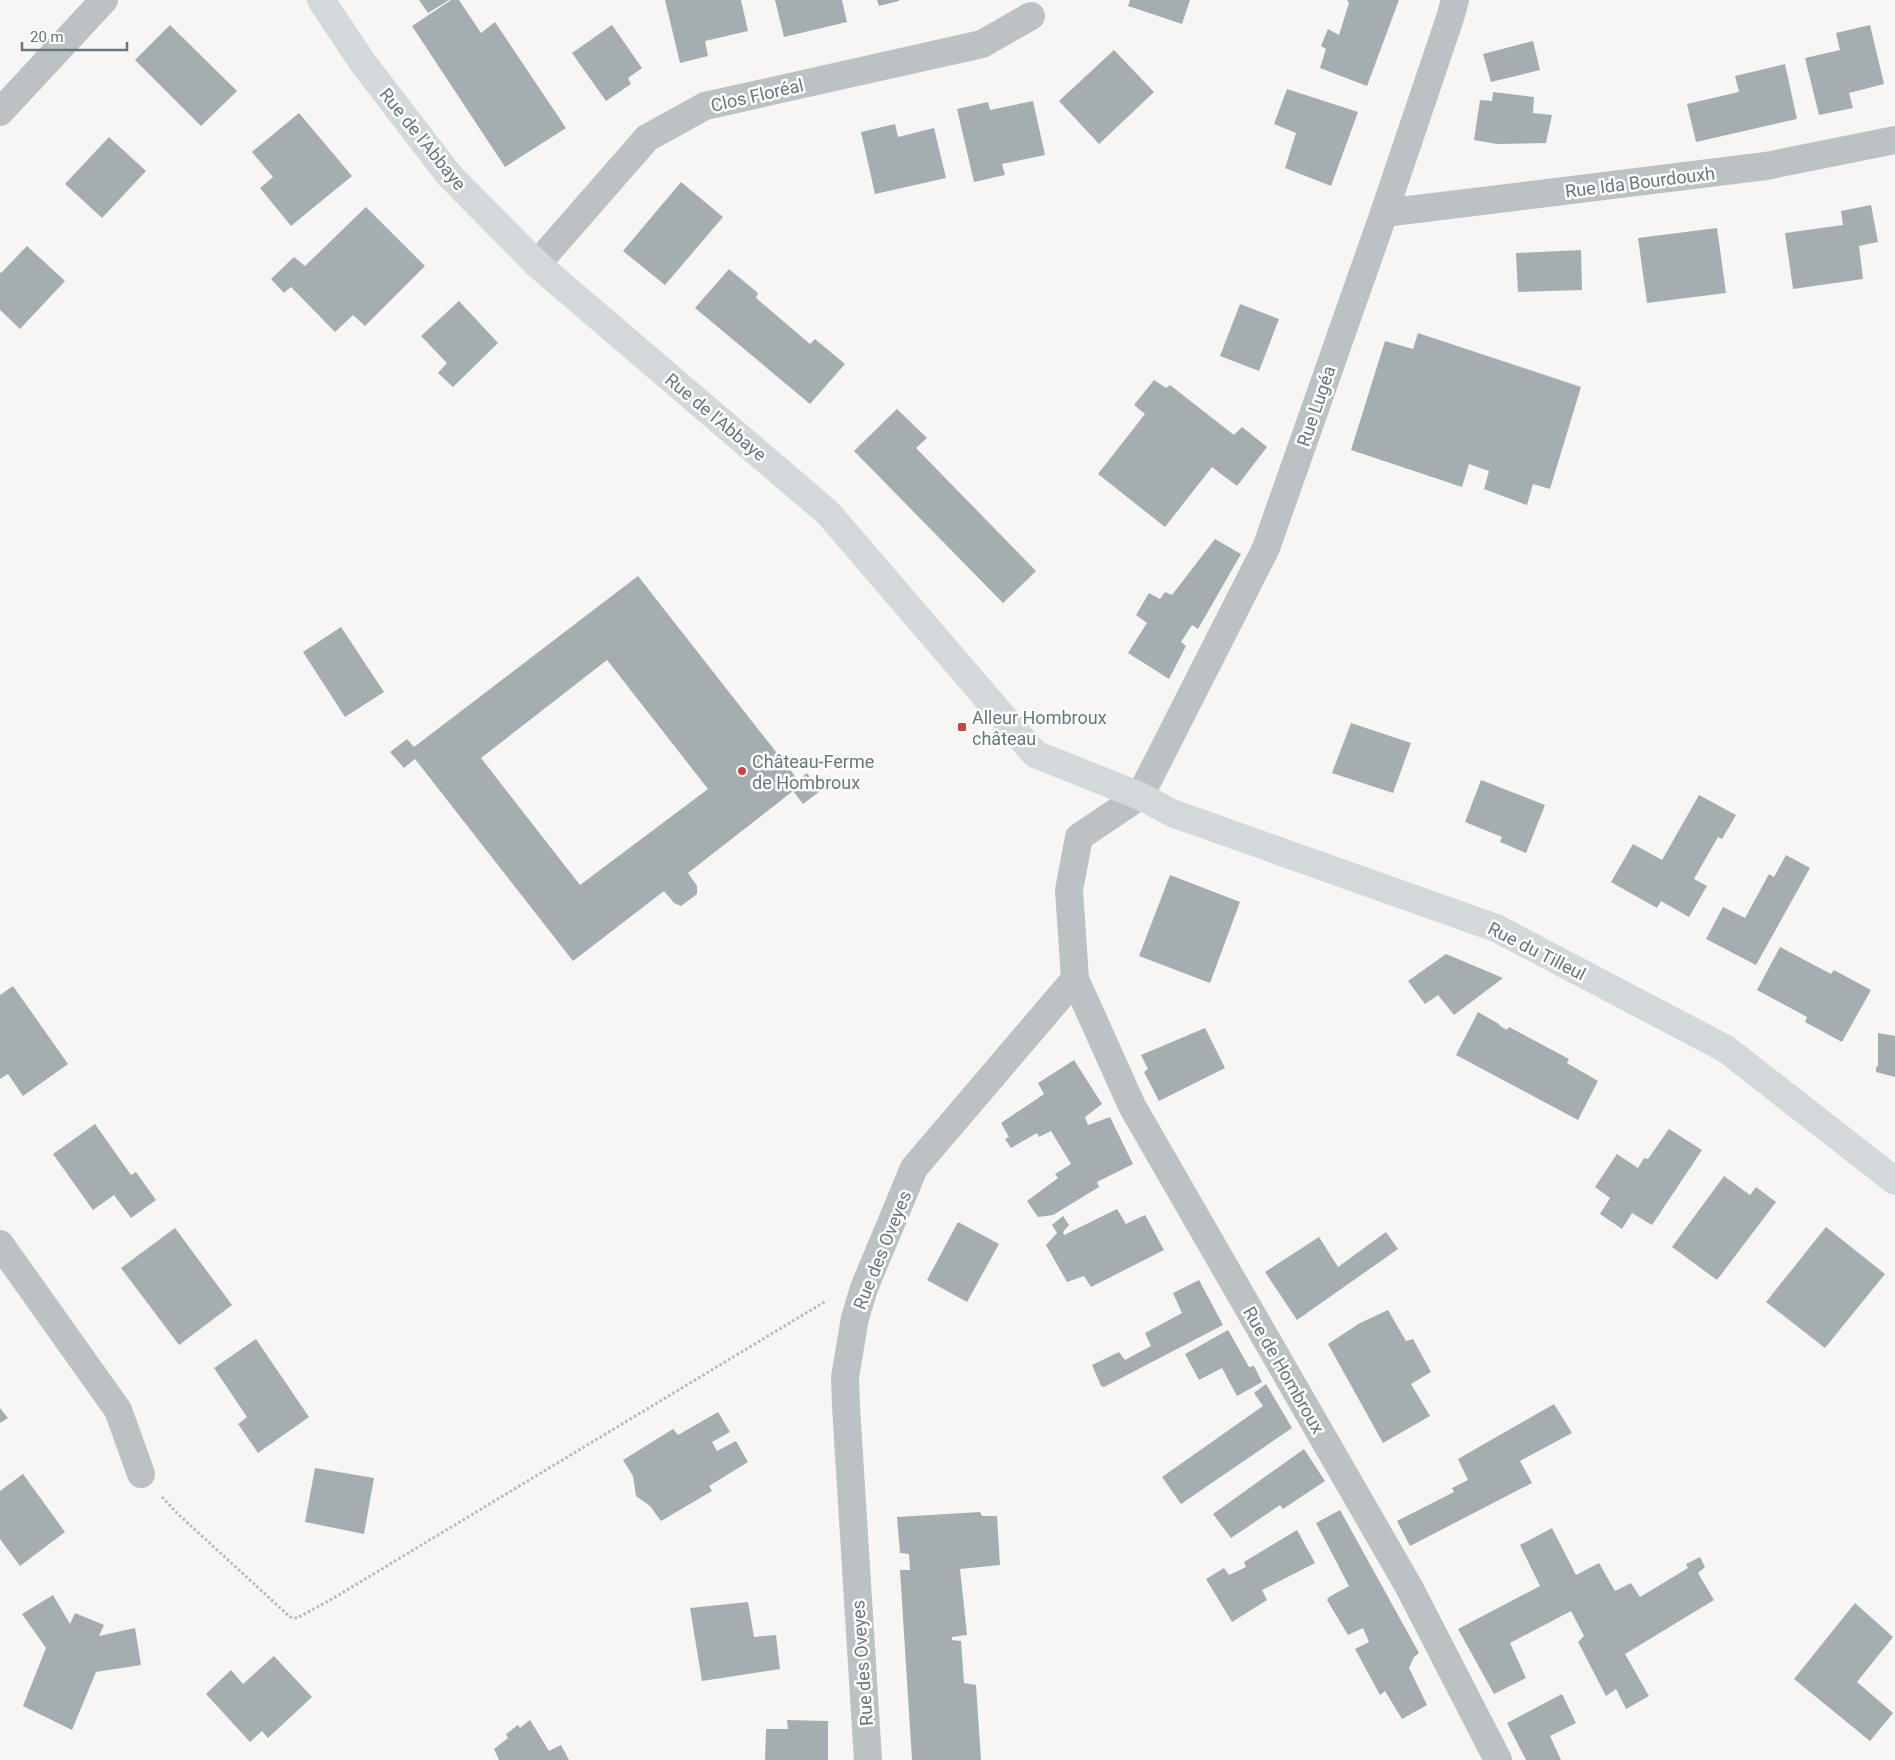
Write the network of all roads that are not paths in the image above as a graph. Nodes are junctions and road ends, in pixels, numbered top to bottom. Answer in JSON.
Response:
{"nodes":[{"id":1,"x":104,"y":0,"type":"edge"},
{"id":2,"x":321,"y":0,"type":"edge"},
{"id":3,"x":1455,"y":0,"type":"edge"},
{"id":4,"x":1031,"y":16,"type":"dead end"},
{"id":5,"x":0,"y":112,"type":"edge"},
{"id":6,"x":1895,"y":140,"type":"edge"},
{"id":7,"x":1384,"y":213,"type":"junction"},
{"id":8,"x":537,"y":264,"type":"junction"},
{"id":9,"x":1140,"y":796,"type":"junction"},
{"id":10,"x":1075,"y":979,"type":"junction"},
{"id":11,"x":1895,"y":1181,"type":"edge"},
{"id":12,"x":0,"y":1244,"type":"edge"},
{"id":13,"x":141,"y":1474,"type":"road end"},
{"id":14,"x":868,"y":1760,"type":"edge"},
{"id":15,"x":1498,"y":1760,"type":"edge"}],
"edges":[{"from":1,"to":5,"type":"street"},
{"from":2,"to":8,"type":"street","name":"Rue de l'Abbaye"},
{"from":3,"to":7,"type":"street","name":"Rue Lugéa"},
{"from":4,"to":8,"type":"street","name":"Clos Floréal"},
{"from":6,"to":7,"type":"street","name":"Rue Ida Bourdouxh"},
{"from":7,"to":9,"type":"street","name":"Rue Lugéa"},
{"from":8,"to":9,"type":"street","name":"Rue de l'Abbaye"},
{"from":9,"to":10,"type":"street"},
{"from":9,"to":11,"type":"street","name":"Rue du Tilleul"},
{"from":10,"to":14,"type":"street","name":"Rue des Oveyes"},
{"from":10,"to":15,"type":"street","name":"Rue de Hombroux"},
{"from":12,"to":13,"type":"street"}]}
